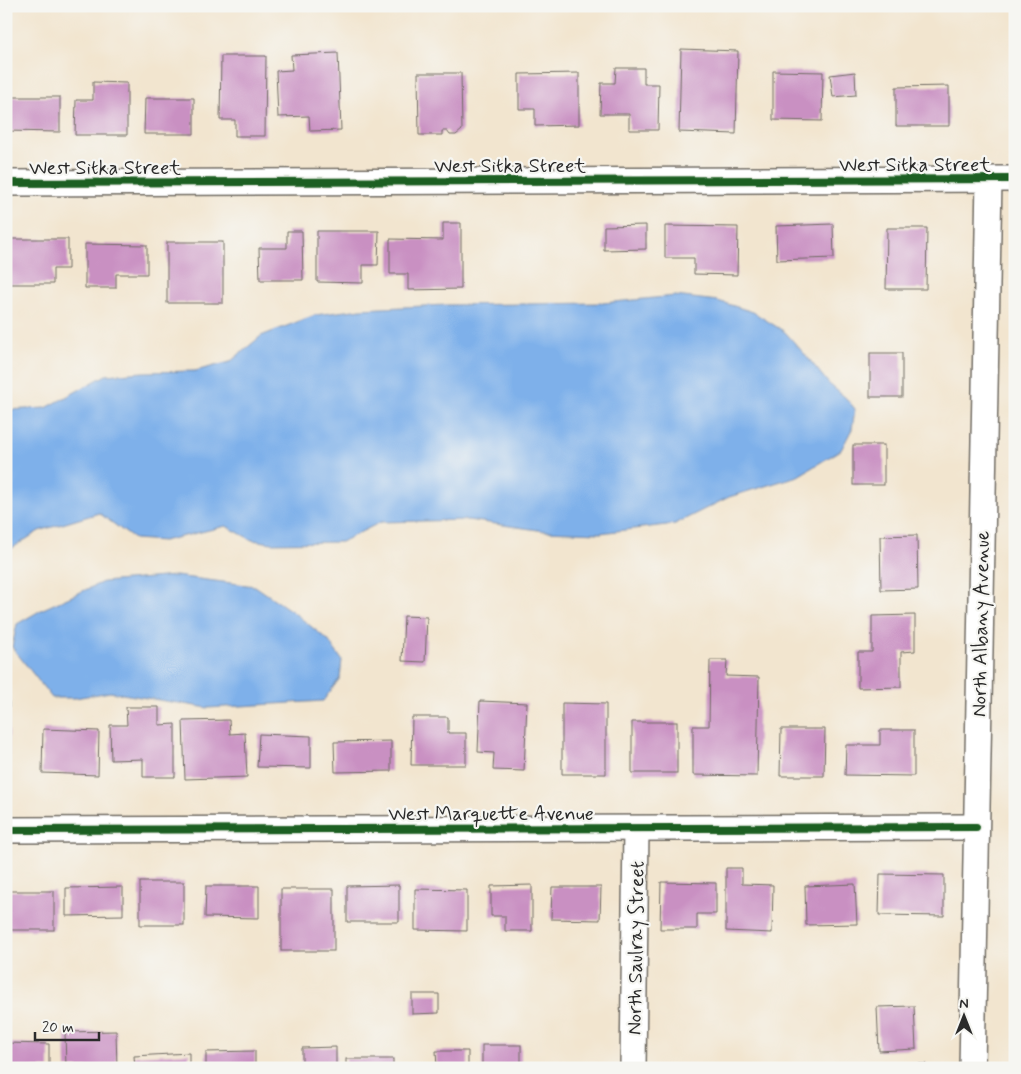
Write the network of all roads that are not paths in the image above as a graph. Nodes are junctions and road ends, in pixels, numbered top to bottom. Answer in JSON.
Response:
{"nodes":[{"id":1,"x":1015,"y":179,"type":"edge"},
{"id":2,"x":988,"y":180,"type":"junction"},
{"id":3,"x":6,"y":183,"type":"edge"},
{"id":4,"x":976,"y":827,"type":"junction"},
{"id":5,"x":636,"y":828,"type":"junction"},
{"id":6,"x":6,"y":830,"type":"edge"},
{"id":7,"x":633,"y":1068,"type":"edge"},
{"id":8,"x":972,"y":1068,"type":"edge"}],
"edges":[{"from":1,"to":2,"type":"street","name":"West Sitka Street"},
{"from":2,"to":3,"type":"street","name":"West Sitka Street"},
{"from":2,"to":4,"type":"street","name":"North Albany Avenue"},
{"from":4,"to":5,"type":"street","name":"West Marquette Avenue"},
{"from":4,"to":8,"type":"street","name":"North Albany Avenue"},
{"from":5,"to":6,"type":"street","name":"West Marquette Avenue"},
{"from":5,"to":7,"type":"street","name":"North Saulray Street"}]}
